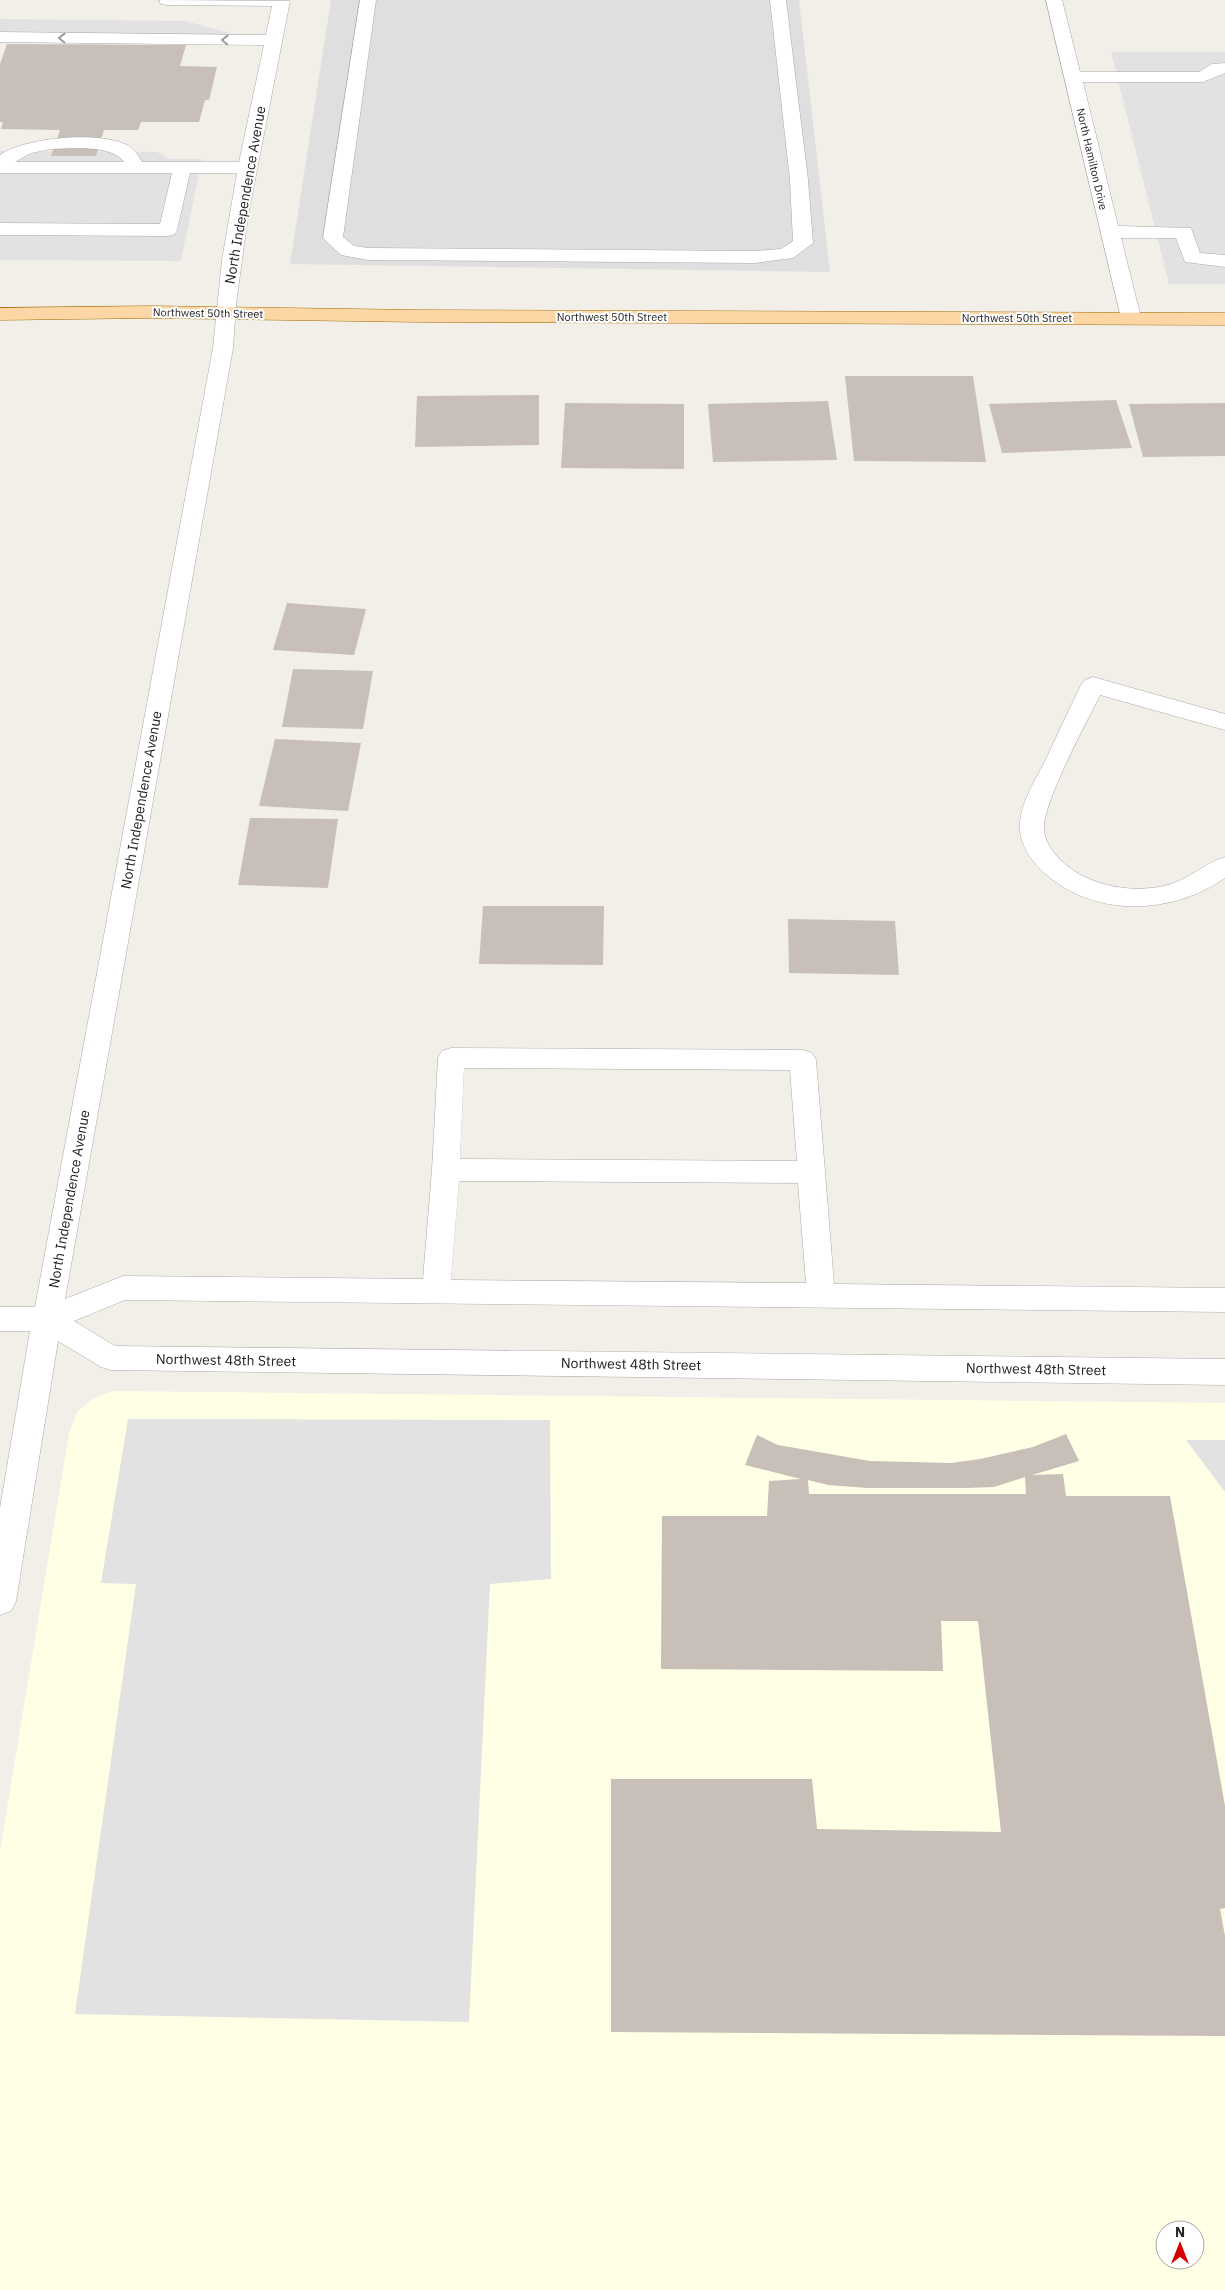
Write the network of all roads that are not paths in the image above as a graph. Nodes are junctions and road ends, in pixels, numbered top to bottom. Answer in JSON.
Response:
{"nodes":[{"id":1,"x":167,"y":0,"type":"edge"},
{"id":2,"x":282,"y":0,"type":"edge"},
{"id":3,"x":368,"y":0,"type":"edge"},
{"id":4,"x":778,"y":0,"type":"edge"},
{"id":5,"x":1054,"y":0,"type":"edge"},
{"id":6,"x":0,"y":37,"type":"edge"},
{"id":7,"x":274,"y":40,"type":"junction"},
{"id":8,"x":1225,"y":68,"type":"edge"},
{"id":9,"x":1072,"y":77,"type":"junction"},
{"id":10,"x":0,"y":166,"type":"edge"},
{"id":11,"x":182,"y":168,"type":"junction"},
{"id":12,"x":247,"y":168,"type":"junction"},
{"id":13,"x":0,"y":228,"type":"edge"},
{"id":14,"x":1109,"y":232,"type":"junction"},
{"id":15,"x":1225,"y":261,"type":"edge"},
{"id":16,"x":0,"y":314,"type":"edge"},
{"id":17,"x":225,"y":314,"type":"junction"},
{"id":18,"x":1130,"y":318,"type":"junction"},
{"id":19,"x":1225,"y":319,"type":"edge"},
{"id":20,"x":1225,"y":722,"type":"edge"},
{"id":21,"x":1225,"y":866,"type":"edge"},
{"id":22,"x":446,"y":1170,"type":"junction"},
{"id":23,"x":811,"y":1172,"type":"junction"},
{"id":24,"x":436,"y":1291,"type":"junction"},
{"id":25,"x":821,"y":1296,"type":"junction"},
{"id":26,"x":1225,"y":1300,"type":"edge"},
{"id":27,"x":0,"y":1319,"type":"edge"},
{"id":28,"x":47,"y":1319,"type":"junction"},
{"id":29,"x":1225,"y":1372,"type":"edge"},
{"id":30,"x":0,"y":1601,"type":"edge"}],
"edges":[{"from":1,"to":2,"type":"street"},
{"from":2,"to":7,"type":"street","name":"North Independence Avenue"},
{"from":3,"to":4,"type":"street"},
{"from":5,"to":9,"type":"street","name":"North Hamilton Drive"},
{"from":7,"to":6,"type":"street","one_way":true},
{"from":7,"to":12,"type":"street","name":"North Independence Avenue"},
{"from":8,"to":9,"type":"street"},
{"from":9,"to":14,"type":"street","name":"North Hamilton Drive"},
{"from":10,"to":11,"type":"street"},
{"from":11,"to":12,"type":"street"},
{"from":11,"to":13,"type":"street"},
{"from":12,"to":17,"type":"street","name":"North Independence Avenue"},
{"from":14,"to":15,"type":"street"},
{"from":14,"to":18,"type":"street","name":"North Hamilton Drive"},
{"from":16,"to":17,"type":"main road","name":"Northwest 50th Street"},
{"from":17,"to":18,"type":"main road","name":"Northwest 50th Street"},
{"from":17,"to":28,"type":"street","name":"North Independence Avenue"},
{"from":18,"to":19,"type":"main road","name":"Northwest 50th Street"},
{"from":20,"to":21,"type":"street"},
{"from":22,"to":23,"type":"street"},
{"from":22,"to":23,"type":"street"},
{"from":22,"to":24,"type":"street"},
{"from":23,"to":25,"type":"street"},
{"from":24,"to":25,"type":"street"},
{"from":24,"to":28,"type":"street"},
{"from":25,"to":26,"type":"street"},
{"from":27,"to":28,"type":"street"},
{"from":28,"to":29,"type":"street","name":"Northwest 48th Street"},
{"from":28,"to":30,"type":"street","name":"North Independence Avenue"}]}
